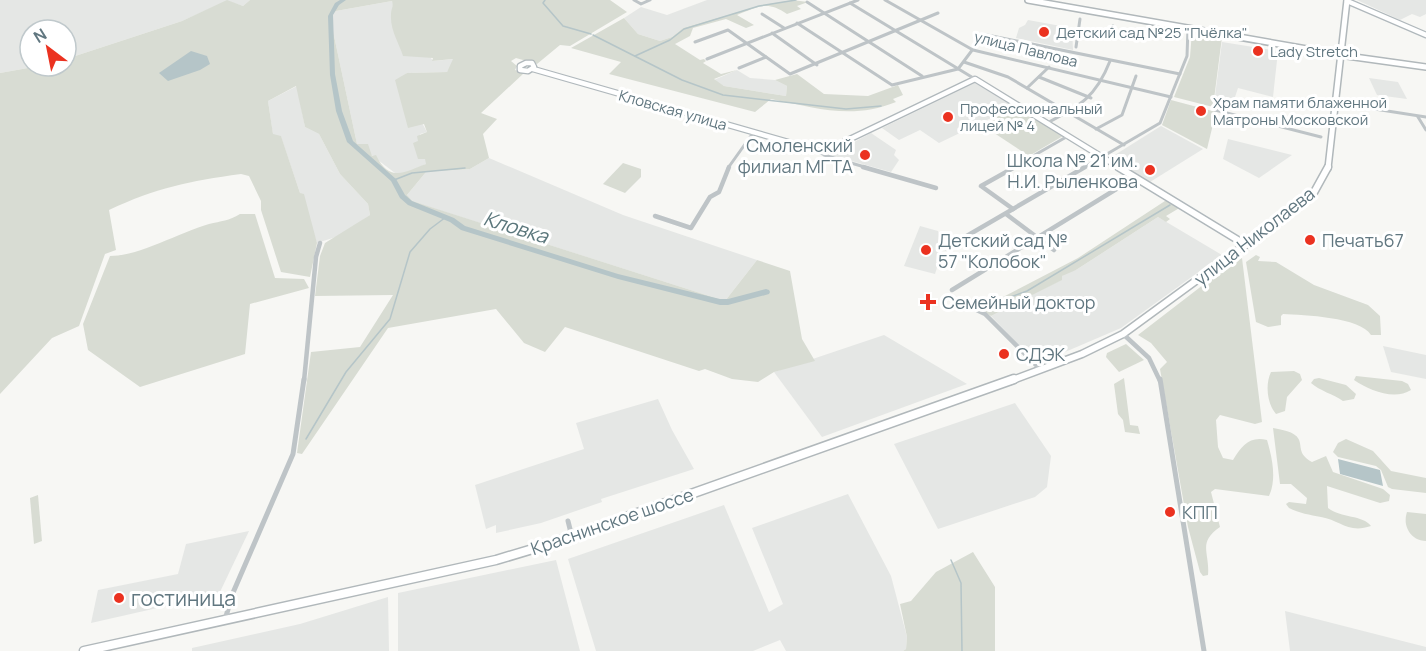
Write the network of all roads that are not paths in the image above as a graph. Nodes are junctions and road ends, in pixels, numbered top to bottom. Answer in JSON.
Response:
{"nodes":[{"id":1,"x":634,"y":0,"type":"edge"},
{"id":2,"x":650,"y":0,"type":"edge"},
{"id":3,"x":858,"y":0,"type":"edge"},
{"id":4,"x":885,"y":0,"type":"edge"},
{"id":5,"x":1028,"y":0,"type":"edge"},
{"id":6,"x":1345,"y":0,"type":"edge"},
{"id":7,"x":807,"y":2,"type":"dead end"},
{"id":8,"x":850,"y":3,"type":"junction"},
{"id":9,"x":823,"y":13,"type":"junction"},
{"id":10,"x":938,"y":13,"type":"dead end"},
{"id":11,"x":762,"y":14,"type":"dead end"},
{"id":12,"x":1080,"y":19,"type":"dead end"},
{"id":13,"x":919,"y":21,"type":"junction"},
{"id":14,"x":797,"y":23,"type":"junction"},
{"id":15,"x":1113,"y":26,"type":"dead end"},
{"id":16,"x":784,"y":28,"type":"junction"},
{"id":17,"x":1188,"y":28,"type":"junction"},
{"id":18,"x":895,"y":31,"type":"junction"},
{"id":19,"x":1112,"y":31,"type":"dead end"},
{"id":20,"x":772,"y":33,"type":"junction"},
{"id":21,"x":1426,"y":35,"type":"edge"},
{"id":22,"x":695,"y":42,"type":"dead end"},
{"id":23,"x":869,"y":42,"type":"junction"},
{"id":24,"x":746,"y":43,"type":"junction"},
{"id":25,"x":1076,"y":47,"type":"dead end"},
{"id":26,"x":974,"y":50,"type":"junction"},
{"id":27,"x":843,"y":53,"type":"junction"},
{"id":28,"x":1340,"y":55,"type":"junction"},
{"id":29,"x":766,"y":57,"type":"junction"},
{"id":30,"x":707,"y":58,"type":"dead end"},
{"id":31,"x":1110,"y":61,"type":"junction"},
{"id":32,"x":964,"y":62,"type":"junction"},
{"id":33,"x":817,"y":65,"type":"junction"},
{"id":34,"x":1049,"y":67,"type":"junction"},
{"id":35,"x":1426,"y":67,"type":"edge"},
{"id":36,"x":739,"y":68,"type":"dead end"},
{"id":37,"x":533,"y":69,"type":"dead end"},
{"id":38,"x":958,"y":69,"type":"junction"},
{"id":39,"x":1180,"y":74,"type":"junction"},
{"id":40,"x":922,"y":76,"type":"junction"},
{"id":41,"x":1136,"y":76,"type":"dead end"},
{"id":42,"x":1039,"y":77,"type":"junction"},
{"id":43,"x":975,"y":79,"type":"junction"},
{"id":44,"x":1104,"y":80,"type":"junction"},
{"id":45,"x":1133,"y":87,"type":"junction"},
{"id":46,"x":1027,"y":88,"type":"junction"},
{"id":47,"x":1171,"y":97,"type":"junction"},
{"id":48,"x":1091,"y":98,"type":"junction"},
{"id":49,"x":1336,"y":103,"type":"junction"},
{"id":50,"x":1216,"y":110,"type":"dead end"},
{"id":51,"x":1068,"y":112,"type":"junction"},
{"id":52,"x":1418,"y":117,"type":"junction"},
{"id":53,"x":1426,"y":117,"type":"edge"},
{"id":54,"x":1047,"y":123,"type":"junction"},
{"id":55,"x":1096,"y":129,"type":"junction"},
{"id":56,"x":1426,"y":130,"type":"edge"},
{"id":57,"x":753,"y":133,"type":"junction"},
{"id":58,"x":1068,"y":136,"type":"junction"},
{"id":59,"x":1321,"y":136,"type":"dead end"},
{"id":60,"x":1124,"y":145,"type":"junction"},
{"id":61,"x":822,"y":152,"type":"junction"},
{"id":62,"x":1103,"y":157,"type":"junction"},
{"id":63,"x":1136,"y":177,"type":"junction"},
{"id":64,"x":936,"y":188,"type":"dead end"},
{"id":65,"x":1013,"y":209,"type":"junction"},
{"id":66,"x":1006,"y":214,"type":"junction"},
{"id":67,"x":655,"y":216,"type":"dead end"},
{"id":68,"x":1038,"y":237,"type":"junction"},
{"id":69,"x":320,"y":243,"type":"dead end"},
{"id":70,"x":1246,"y":245,"type":"junction"},
{"id":71,"x":946,"y":248,"type":"dead end"},
{"id":72,"x":1054,"y":250,"type":"dead end"},
{"id":73,"x":952,"y":290,"type":"dead end"},
{"id":74,"x":947,"y":296,"type":"dead end"},
{"id":75,"x":1123,"y":334,"type":"junction"},
{"id":76,"x":1040,"y":369,"type":"junction"},
{"id":77,"x":568,"y":520,"type":"dead end"},
{"id":78,"x":572,"y":537,"type":"junction"},
{"id":79,"x":225,"y":620,"type":"junction"},
{"id":80,"x":84,"y":651,"type":"edge"},
{"id":81,"x":1204,"y":651,"type":"edge"}],
"edges":[{"from":1,"to":2,"type":"street"},
{"from":3,"to":8,"type":"street"},
{"from":4,"to":13,"type":"street","name":"улица Павлова"},
{"from":5,"to":17,"type":"main road"},
{"from":6,"to":21,"type":"street"},
{"from":6,"to":28,"type":"main road","name":"улица Николаева"},
{"from":7,"to":9,"type":"street"},
{"from":8,"to":9,"type":"street"},
{"from":8,"to":18,"type":"street"},
{"from":9,"to":14,"type":"street"},
{"from":9,"to":23,"type":"street"},
{"from":10,"to":13,"type":"street"},
{"from":11,"to":16,"type":"street"},
{"from":12,"to":25,"type":"street"},
{"from":13,"to":18,"type":"street"},
{"from":13,"to":26,"type":"street","name":"улица Павлова"},
{"from":14,"to":16,"type":"street"},
{"from":14,"to":27,"type":"street"},
{"from":15,"to":19,"type":"street"},
{"from":16,"to":20,"type":"street"},
{"from":17,"to":28,"type":"main road"},
{"from":17,"to":39,"type":"street"},
{"from":18,"to":23,"type":"street"},
{"from":18,"to":38,"type":"street"},
{"from":20,"to":24,"type":"street"},
{"from":20,"to":33,"type":"street"},
{"from":22,"to":24,"type":"street"},
{"from":23,"to":27,"type":"street"},
{"from":23,"to":40,"type":"street"},
{"from":24,"to":29,"type":"street"},
{"from":24,"to":30,"type":"street"},
{"from":26,"to":31,"type":"street"},
{"from":26,"to":32,"type":"street"},
{"from":26,"to":34,"type":"street","name":"улица Павлова"},
{"from":27,"to":33,"type":"street"},
{"from":27,"to":40,"type":"street"},
{"from":28,"to":35,"type":"main road"},
{"from":28,"to":49,"type":"main road","name":"улица Николаева"},
{"from":29,"to":33,"type":"street"},
{"from":29,"to":36,"type":"street"},
{"from":31,"to":39,"type":"street"},
{"from":31,"to":44,"type":"street"},
{"from":32,"to":38,"type":"street"},
{"from":32,"to":46,"type":"street"},
{"from":34,"to":42,"type":"street"},
{"from":34,"to":44,"type":"street","name":"улица Павлова"},
{"from":37,"to":57,"type":"street","name":"Кловская улица"},
{"from":38,"to":40,"type":"street"},
{"from":38,"to":43,"type":"street"},
{"from":39,"to":47,"type":"street"},
{"from":41,"to":45,"type":"street"},
{"from":42,"to":46,"type":"street"},
{"from":42,"to":48,"type":"street"},
{"from":43,"to":54,"type":"street"},
{"from":43,"to":61,"type":"street"},
{"from":44,"to":45,"type":"street","name":"улица Павлова"},
{"from":44,"to":48,"type":"street"},
{"from":45,"to":47,"type":"street","name":"улица Павлова"},
{"from":45,"to":55,"type":"street"},
{"from":46,"to":51,"type":"street"},
{"from":47,"to":60,"type":"street"},
{"from":48,"to":51,"type":"street"},
{"from":49,"to":52,"type":"street"},
{"from":49,"to":70,"type":"main road","name":"улица Николаева"},
{"from":50,"to":59,"type":"street"},
{"from":51,"to":54,"type":"street"},
{"from":51,"to":55,"type":"street"},
{"from":52,"to":53,"type":"street"},
{"from":52,"to":56,"type":"street"},
{"from":54,"to":58,"type":"street"},
{"from":55,"to":60,"type":"street"},
{"from":57,"to":61,"type":"street","name":"Кловская улица"},
{"from":57,"to":67,"type":"street"},
{"from":58,"to":62,"type":"street"},
{"from":58,"to":65,"type":"street"},
{"from":60,"to":62,"type":"street"},
{"from":61,"to":64,"type":"street"},
{"from":62,"to":63,"type":"street"},
{"from":62,"to":65,"type":"street"},
{"from":63,"to":68,"type":"street"},
{"from":63,"to":70,"type":"street"},
{"from":65,"to":66,"type":"street"},
{"from":66,"to":68,"type":"street"},
{"from":66,"to":71,"type":"street"},
{"from":68,"to":72,"type":"street"},
{"from":68,"to":73,"type":"street"},
{"from":69,"to":79,"type":"street"},
{"from":70,"to":75,"type":"main road","name":"улица Николаева"},
{"from":74,"to":76,"type":"street"},
{"from":75,"to":76,"type":"main road","name":"Краснинское шоссе"},
{"from":75,"to":81,"type":"street"},
{"from":76,"to":78,"type":"main road","name":"Краснинское шоссе"},
{"from":77,"to":78,"type":"street"},
{"from":78,"to":79,"type":"main road","name":"Краснинское шоссе"},
{"from":79,"to":80,"type":"main road","name":"Краснинское шоссе"}]}
